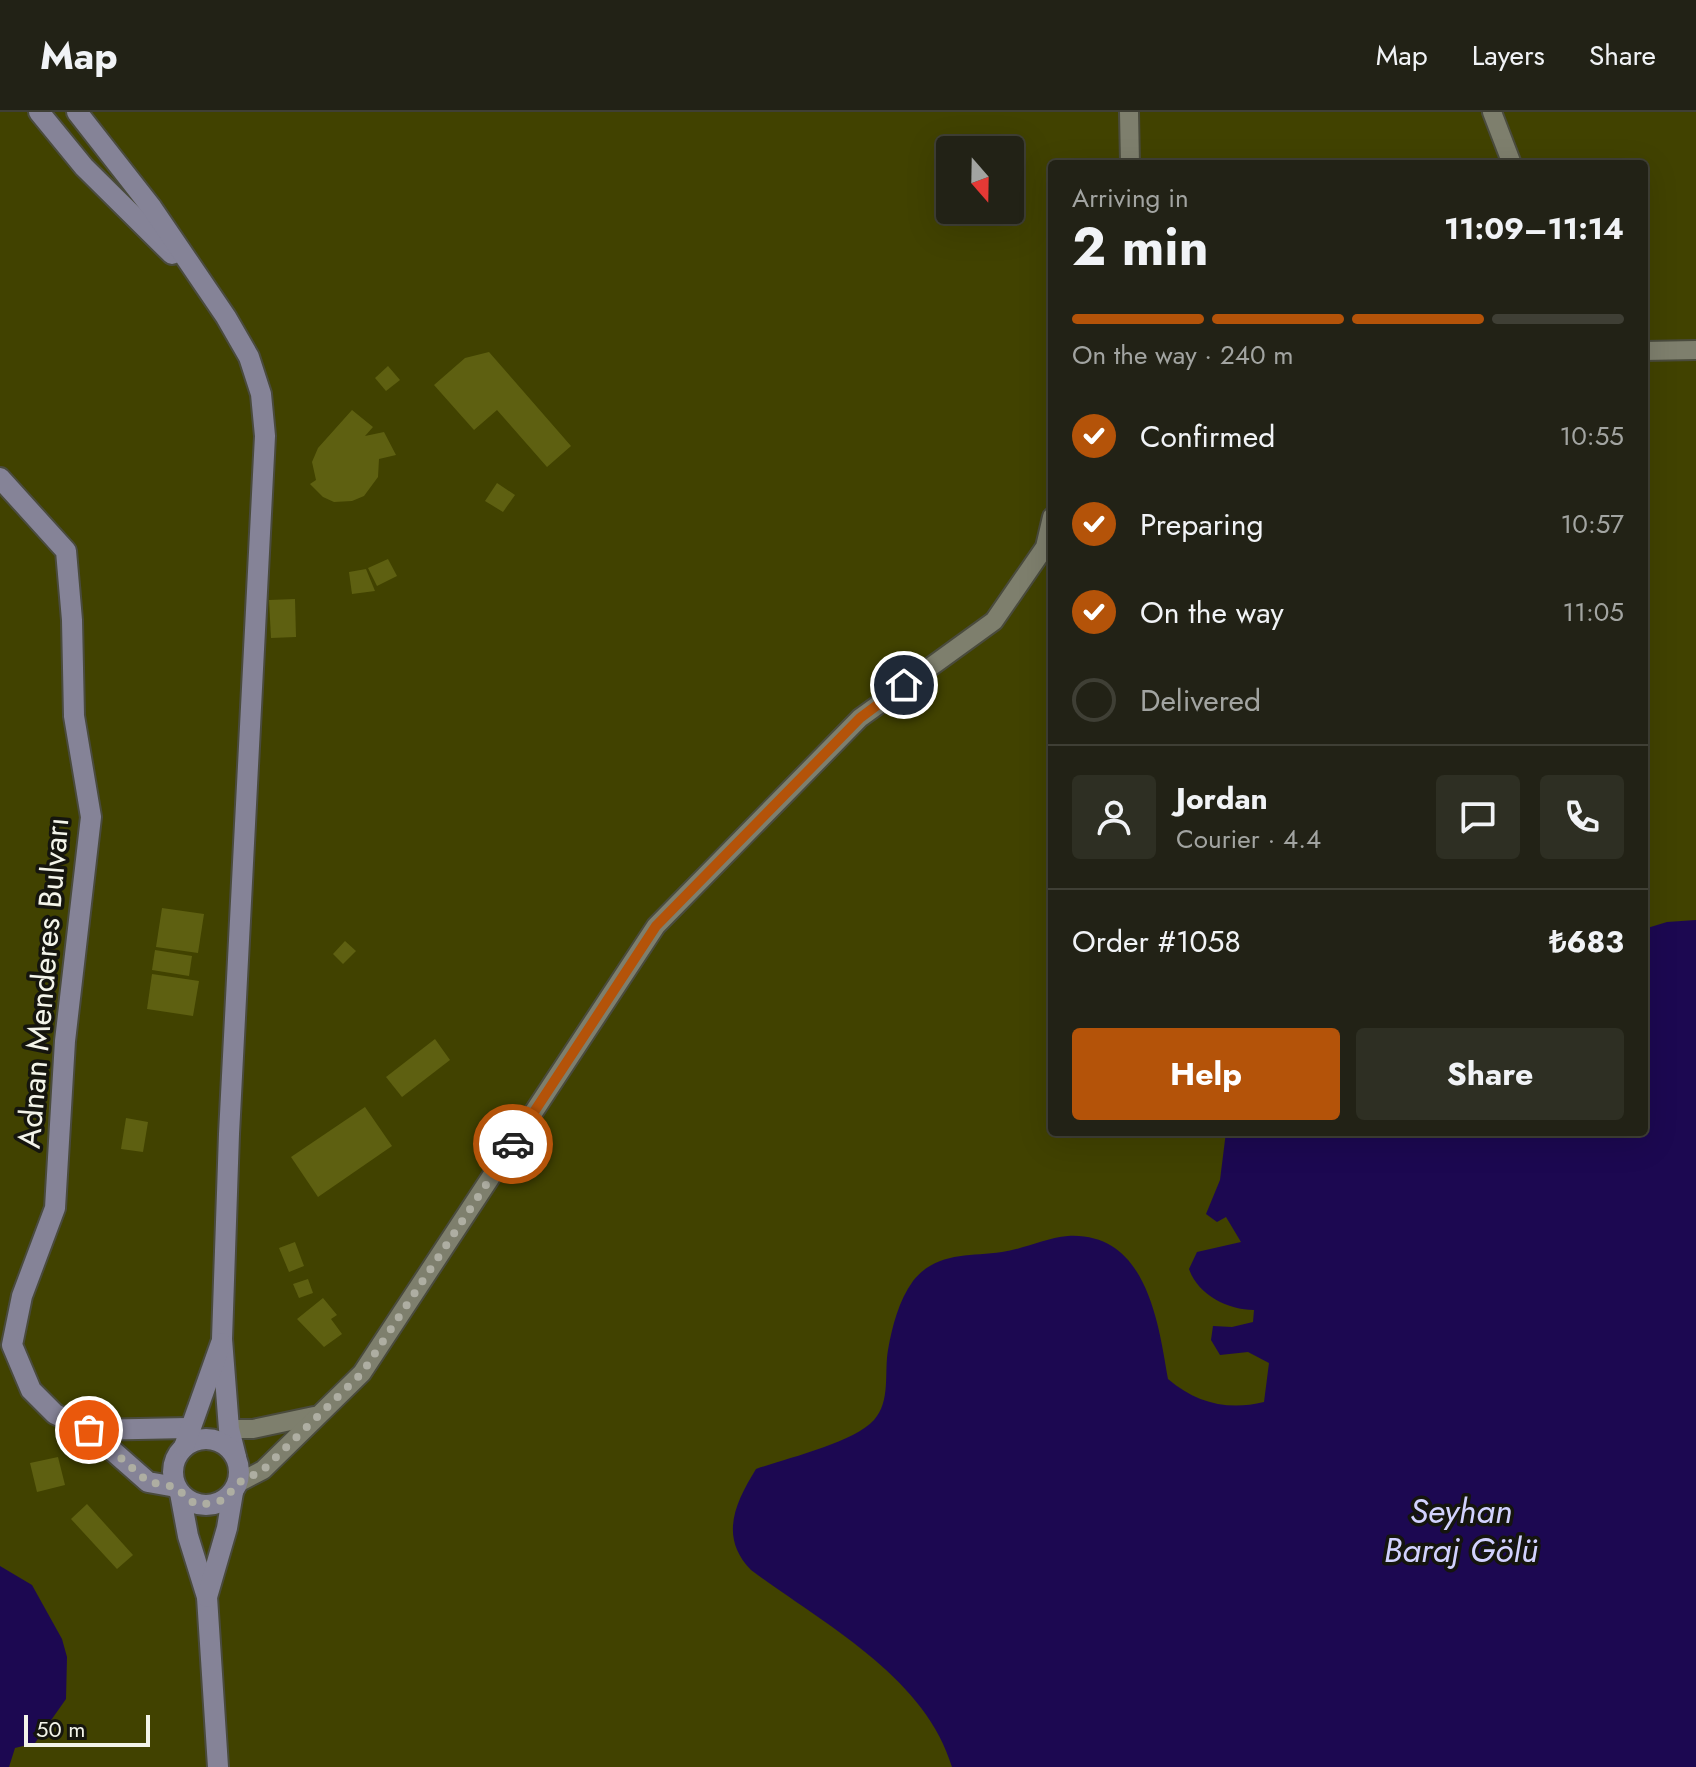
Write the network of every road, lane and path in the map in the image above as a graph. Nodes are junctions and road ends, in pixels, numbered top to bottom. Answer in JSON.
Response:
{"nodes":[{"id":1,"x":39,"y":112,"type":"edge"},
{"id":2,"x":77,"y":112,"type":"edge"},
{"id":3,"x":1129,"y":112,"type":"edge"},
{"id":4,"x":1492,"y":112,"type":"edge"},
{"id":5,"x":1130,"y":160,"type":"edge"},
{"id":6,"x":1510,"y":160,"type":"edge"},
{"id":7,"x":199,"y":279,"type":"junction"},
{"id":8,"x":1696,"y":350,"type":"edge"},
{"id":9,"x":1648,"y":351,"type":"edge"},
{"id":10,"x":0,"y":478,"type":"edge"},
{"id":11,"x":1048,"y":534,"type":"edge"},
{"id":12,"x":222,"y":1339,"type":"junction"},
{"id":13,"x":314,"y":1416,"type":"junction"},
{"id":14,"x":229,"y":1429,"type":"junction"},
{"id":15,"x":89,"y":1430,"type":"junction"},
{"id":16,"x":186,"y":1438,"type":"junction"},
{"id":17,"x":236,"y":1457,"type":"junction"},
{"id":18,"x":235,"y":1487,"type":"junction"},
{"id":19,"x":178,"y":1490,"type":"junction"},
{"id":20,"x":207,"y":1597,"type":"junction"},
{"id":21,"x":218,"y":1767,"type":"edge"}],
"edges":[{"from":1,"to":7,"type":"main road"},
{"from":2,"to":7,"type":"main road"},
{"from":3,"to":5,"type":"street"},
{"from":4,"to":6,"type":"street"},
{"from":7,"to":12,"type":"main road"},
{"from":8,"to":9,"type":"street"},
{"from":10,"to":15,"type":"main road","name":"Adnan Menderes Bulvarı"},
{"from":11,"to":13,"type":"street"},
{"from":12,"to":14,"type":"main road"},
{"from":12,"to":16,"type":"main road"},
{"from":13,"to":14,"type":"street"},
{"from":13,"to":18,"type":"street"},
{"from":14,"to":17,"type":"main road"},
{"from":15,"to":16,"type":"main road"},
{"from":15,"to":19,"type":"main road"},
{"from":16,"to":17,"type":"main road"},
{"from":16,"to":19,"type":"main road"},
{"from":17,"to":18,"type":"main road"},
{"from":18,"to":19,"type":"main road"},
{"from":18,"to":20,"type":"main road"},
{"from":19,"to":20,"type":"main road"},
{"from":20,"to":21,"type":"main road"}]}
